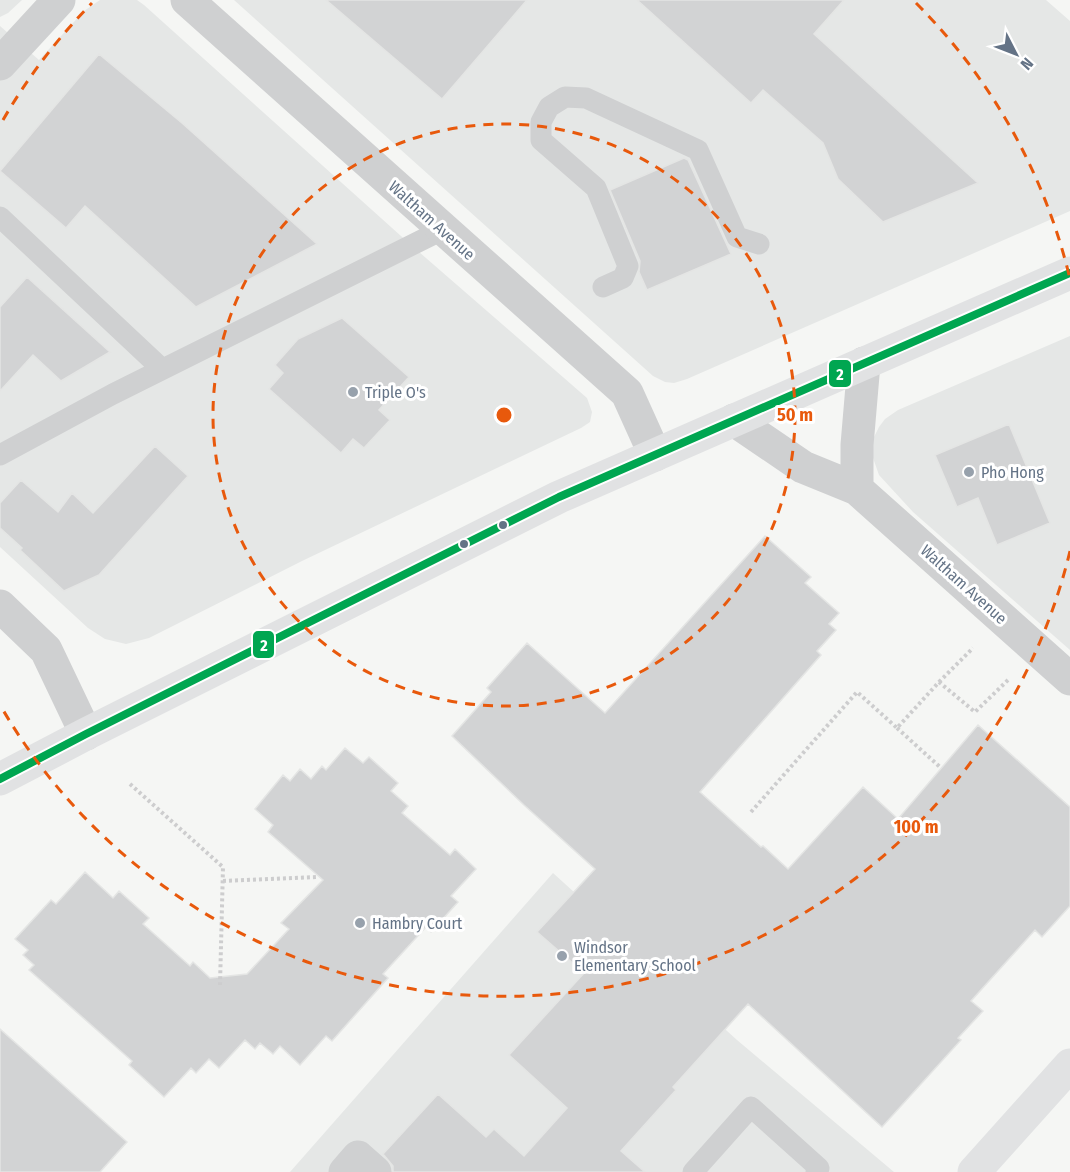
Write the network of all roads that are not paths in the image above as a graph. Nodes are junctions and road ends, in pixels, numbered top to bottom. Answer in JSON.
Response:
{"nodes":[{"id":1,"x":59,"y":0,"type":"edge"},
{"id":2,"x":187,"y":0,"type":"edge"},
{"id":3,"x":0,"y":64,"type":"edge"},
{"id":4,"x":0,"y":217,"type":"edge"},
{"id":5,"x":442,"y":230,"type":"junction"},
{"id":6,"x":759,"y":244,"type":"dead end"},
{"id":7,"x":1070,"y":273,"type":"edge"},
{"id":8,"x":603,"y":287,"type":"dead end"},
{"id":9,"x":864,"y":363,"type":"junction"},
{"id":10,"x":162,"y":369,"type":"junction"},
{"id":11,"x":734,"y":420,"type":"junction"},
{"id":12,"x":0,"y":455,"type":"edge"},
{"id":13,"x":656,"y":455,"type":"junction"},
{"id":14,"x":857,"y":489,"type":"junction"},
{"id":15,"x":0,"y":606,"type":"edge"},
{"id":16,"x":1070,"y":679,"type":"edge"},
{"id":17,"x":86,"y":734,"type":"junction"},
{"id":18,"x":0,"y":779,"type":"edge"},
{"id":19,"x":1070,"y":1065,"type":"edge"},
{"id":20,"x":820,"y":1171,"type":"edge"},
{"id":21,"x":345,"y":1172,"type":"edge"},
{"id":22,"x":375,"y":1172,"type":"edge"},
{"id":23,"x":693,"y":1172,"type":"edge"},
{"id":24,"x":974,"y":1172,"type":"edge"}],
"edges":[{"from":1,"to":3,"type":"street"},
{"from":2,"to":5,"type":"street","name":"Waltham Avenue"},
{"from":4,"to":10,"type":"lane"},
{"from":5,"to":10,"type":"lane"},
{"from":5,"to":13,"type":"street","name":"Waltham Avenue"},
{"from":6,"to":8,"type":"lane"},
{"from":7,"to":9,"type":"main road"},
{"from":9,"to":11,"type":"main road"},
{"from":9,"to":14,"type":"street"},
{"from":10,"to":12,"type":"lane"},
{"from":11,"to":13,"type":"main road"},
{"from":11,"to":14,"type":"street","name":"Waltham Avenue"},
{"from":13,"to":17,"type":"main road"},
{"from":14,"to":16,"type":"street","name":"Waltham Avenue"},
{"from":15,"to":17,"type":"street"},
{"from":17,"to":18,"type":"main road"},
{"from":19,"to":24,"type":"main road"},
{"from":20,"to":23,"type":"lane"},
{"from":21,"to":22,"type":"street"}]}
